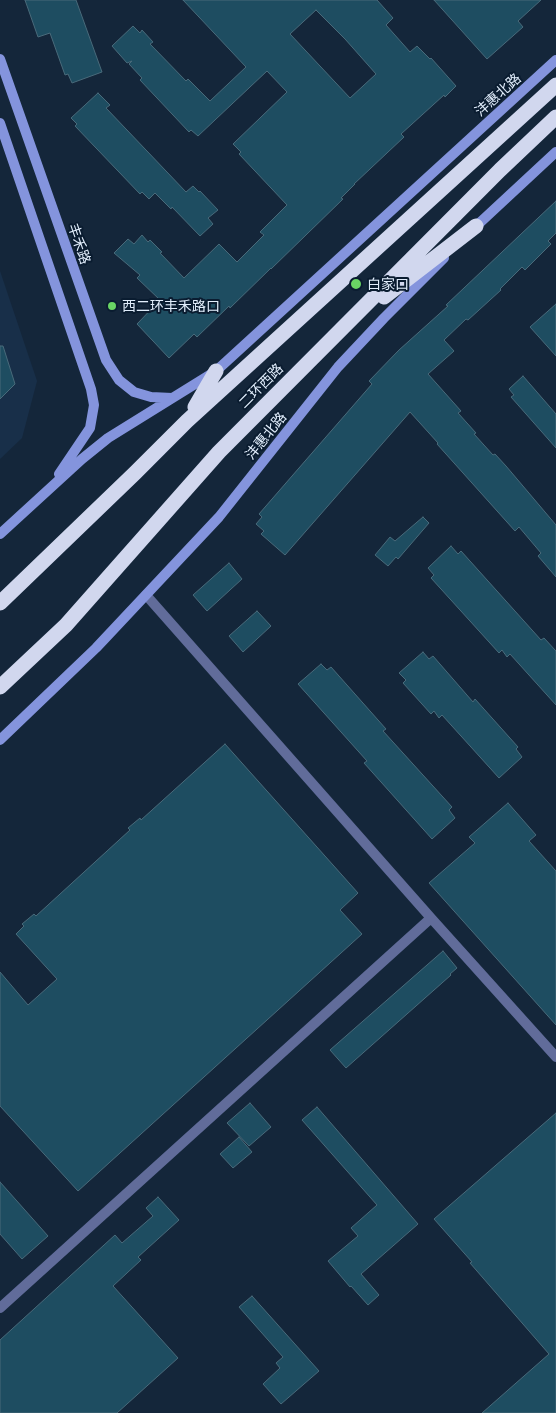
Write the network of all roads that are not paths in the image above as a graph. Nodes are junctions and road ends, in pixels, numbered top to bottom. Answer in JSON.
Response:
{"nodes":[{"id":1,"x":0,"y":59,"type":"edge"},
{"id":2,"x":556,"y":60,"type":"edge"},
{"id":3,"x":556,"y":86,"type":"edge"},
{"id":4,"x":556,"y":118,"type":"edge"},
{"id":5,"x":0,"y":123,"type":"edge"},
{"id":6,"x":556,"y":152,"type":"edge"},
{"id":7,"x":476,"y":226,"type":"junction"},
{"id":8,"x":336,"y":335,"type":"junction"},
{"id":9,"x":216,"y":371,"type":"junction"},
{"id":10,"x":173,"y":398,"type":"junction"},
{"id":11,"x":187,"y":421,"type":"junction"},
{"id":12,"x":51,"y":487,"type":"junction"},
{"id":13,"x":0,"y":534,"type":"edge"},
{"id":14,"x":146,"y":595,"type":"junction"},
{"id":15,"x":0,"y":603,"type":"edge"},
{"id":16,"x":0,"y":688,"type":"edge"},
{"id":17,"x":0,"y":740,"type":"edge"},
{"id":18,"x":431,"y":918,"type":"junction"},
{"id":19,"x":556,"y":1058,"type":"edge"},
{"id":20,"x":0,"y":1308,"type":"edge"}],
"edges":[{"from":1,"to":10,"type":"main road","name":"丰禾路"},
{"from":2,"to":9,"type":"main road","name":"沣惠北路"},
{"from":3,"to":11,"type":"highway","name":"二环西路"},
{"from":4,"to":8,"type":"highway","name":"二环西路"},
{"from":5,"to":12,"type":"main road"},
{"from":6,"to":7,"type":"main road","name":"沣惠北路"},
{"from":7,"to":8,"type":"highway"},
{"from":7,"to":14,"type":"main road","name":"沣惠北路"},
{"from":8,"to":16,"type":"highway","name":"二环西路"},
{"from":9,"to":10,"type":"main road","name":"沣惠北路"},
{"from":9,"to":11,"type":"highway"},
{"from":10,"to":12,"type":"main road","name":"沣惠北路"},
{"from":11,"to":15,"type":"highway","name":"二环西路"},
{"from":12,"to":13,"type":"main road","name":"沣惠北路"},
{"from":14,"to":17,"type":"main road","name":"沣惠北路"},
{"from":14,"to":18,"type":"street"},
{"from":18,"to":19,"type":"street"},
{"from":18,"to":20,"type":"street"}]}
